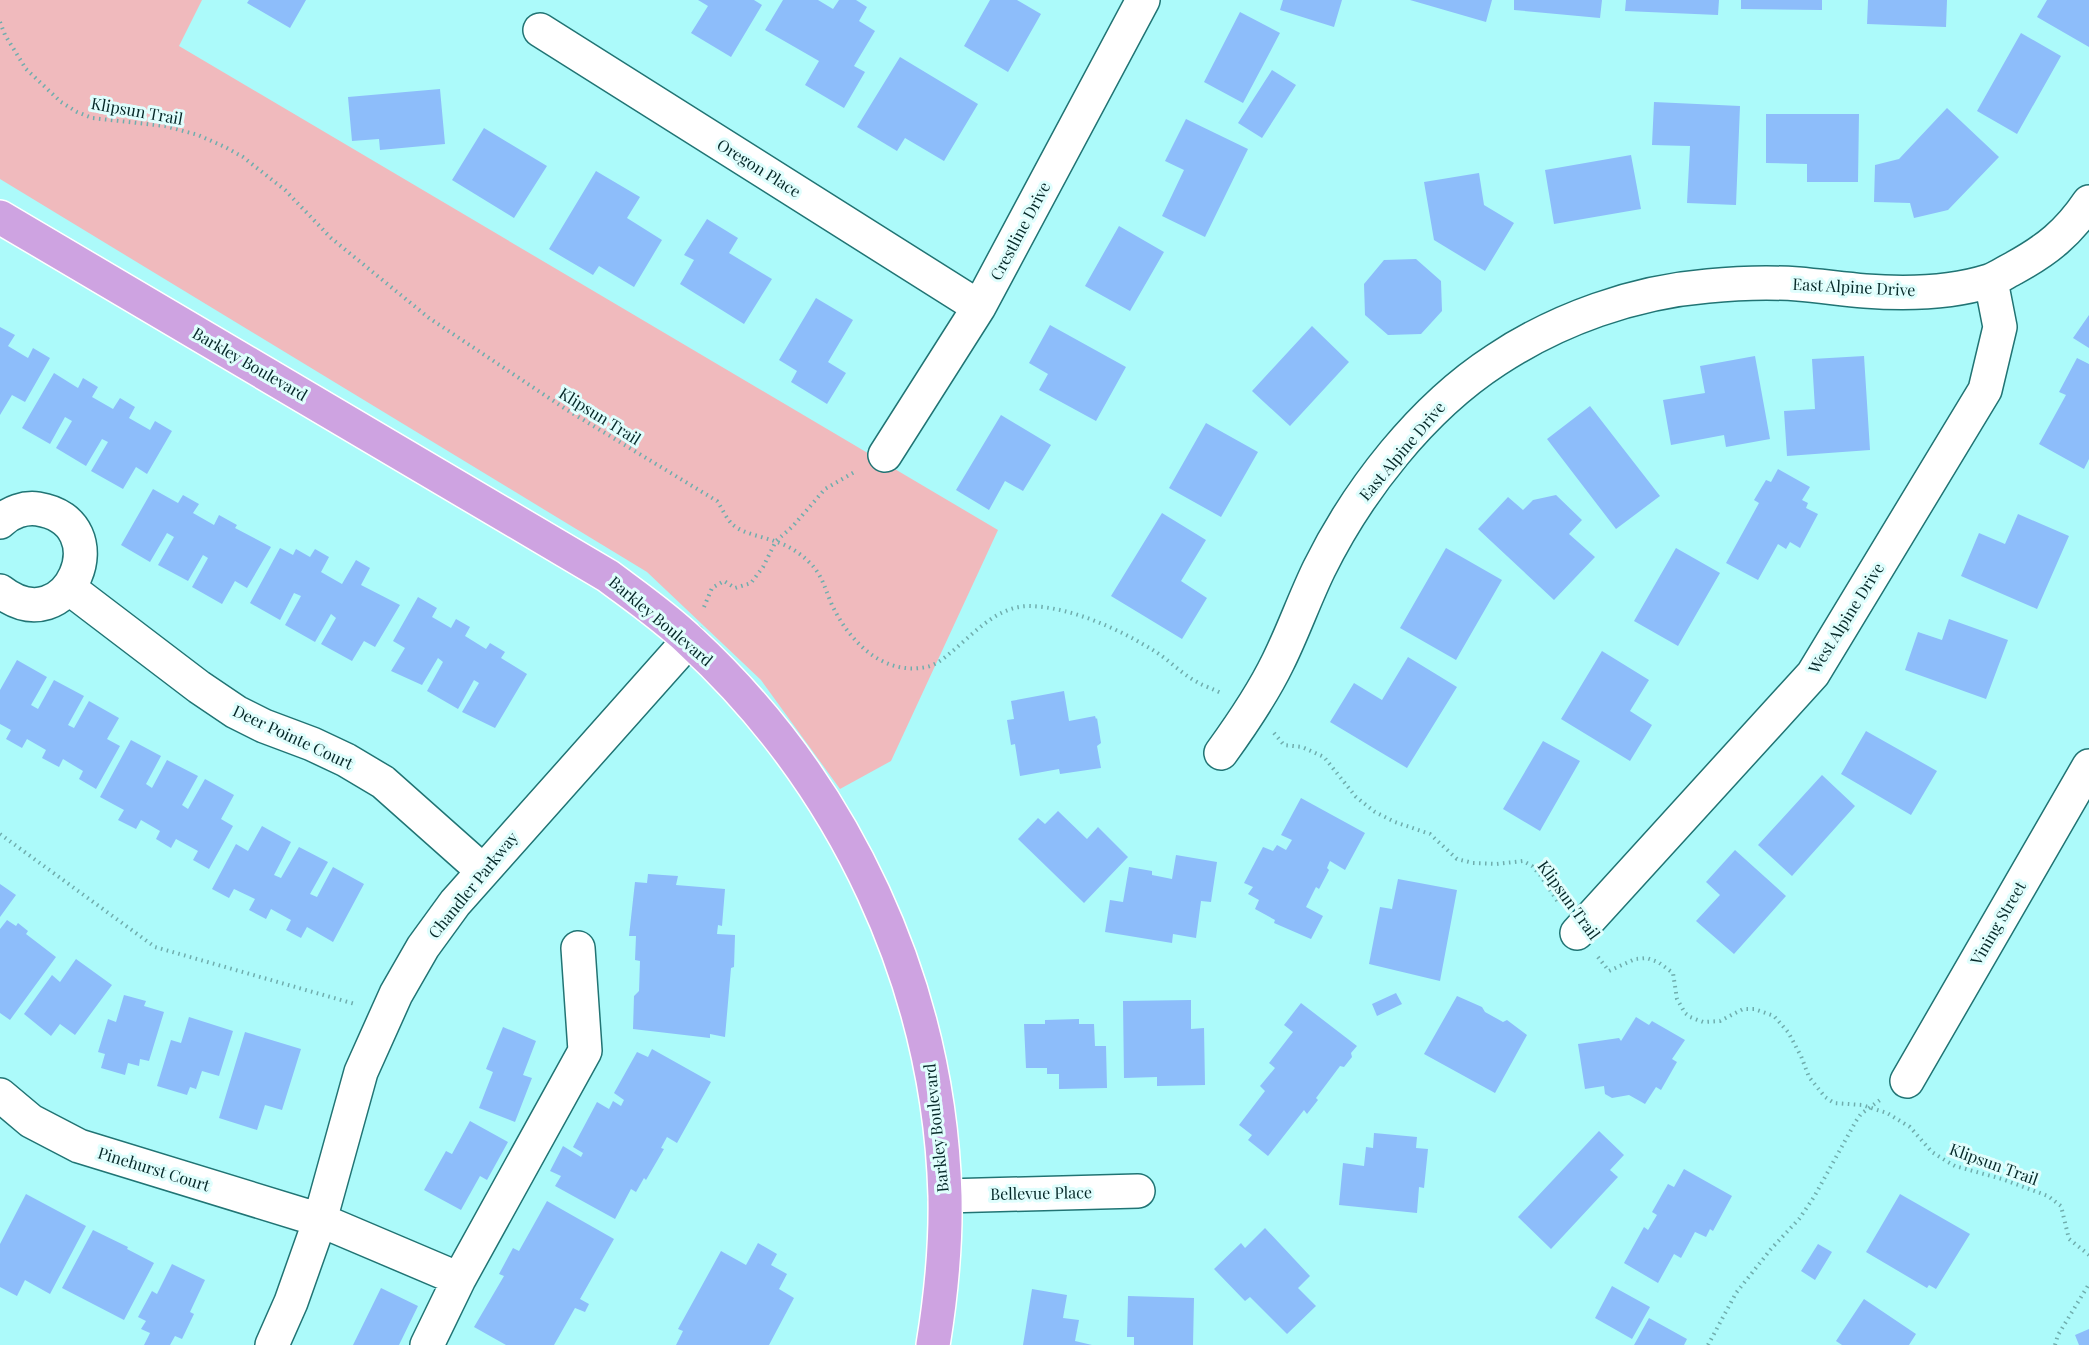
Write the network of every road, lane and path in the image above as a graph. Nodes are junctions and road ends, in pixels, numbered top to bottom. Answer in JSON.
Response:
{"nodes":[{"id":1,"x":1143,"y":0,"type":"edge"},
{"id":2,"x":0,"y":22,"type":"edge"},
{"id":3,"x":540,"y":30,"type":"dead end"},
{"id":4,"x":2089,"y":202,"type":"edge"},
{"id":5,"x":0,"y":217,"type":"edge"},
{"id":6,"x":1991,"y":280,"type":"junction"},
{"id":7,"x":979,"y":307,"type":"junction"},
{"id":8,"x":885,"y":455,"type":"joint"},
{"id":9,"x":0,"y":522,"type":"edge"},
{"id":10,"x":776,"y":541,"type":"junction"},
{"id":11,"x":69,"y":588,"type":"junction"},
{"id":12,"x":0,"y":591,"type":"edge"},
{"id":13,"x":689,"y":640,"type":"junction"},
{"id":14,"x":1195,"y":681,"type":"dead end"},
{"id":15,"x":1253,"y":708,"type":"junction"},
{"id":16,"x":1221,"y":753,"type":"dead end"},
{"id":17,"x":2089,"y":766,"type":"edge"},
{"id":18,"x":0,"y":834,"type":"edge"},
{"id":19,"x":482,"y":870,"type":"junction"},
{"id":20,"x":1577,"y":933,"type":"junction"},
{"id":21,"x":578,"y":948,"type":"dead end"},
{"id":22,"x":387,"y":1012,"type":"junction"},
{"id":23,"x":1907,"y":1081,"type":"joint"},
{"id":24,"x":0,"y":1095,"type":"edge"},
{"id":25,"x":1870,"y":1107,"type":"junction"},
{"id":26,"x":1138,"y":1191,"type":"dead end"},
{"id":27,"x":945,"y":1196,"type":"junction"},
{"id":28,"x":320,"y":1220,"type":"junction"},
{"id":29,"x":2089,"y":1255,"type":"edge"},
{"id":30,"x":459,"y":1279,"type":"junction"},
{"id":31,"x":2089,"y":1284,"type":"edge"},
{"id":32,"x":272,"y":1345,"type":"edge"},
{"id":33,"x":427,"y":1345,"type":"edge"},
{"id":34,"x":933,"y":1345,"type":"edge"},
{"id":35,"x":1708,"y":1345,"type":"edge"},
{"id":36,"x":2055,"y":1345,"type":"edge"}],
"edges":[{"from":1,"to":7,"type":"street","name":"Crestline Drive"},
{"from":2,"to":10,"type":"path","name":"Klipsun Trail"},
{"from":3,"to":7,"type":"street","name":"Oregon Place"},
{"from":4,"to":6,"type":"street","name":"East Alpine Drive"},
{"from":5,"to":13,"type":"main road","name":"Barkley Boulevard"},
{"from":6,"to":15,"type":"street","name":"East Alpine Drive"},
{"from":6,"to":20,"type":"street","name":"West Alpine Drive"},
{"from":7,"to":8,"type":"street","name":"Crestline Drive"},
{"from":8,"to":10,"type":"path"},
{"from":9,"to":11,"type":"street"},
{"from":10,"to":13,"type":"path"},
{"from":10,"to":14,"type":"path","name":"Klipsun Trail"},
{"from":11,"to":12,"type":"street"},
{"from":11,"to":19,"type":"street","name":"Deer Pointe Court"},
{"from":13,"to":19,"type":"street","name":"Chandler Parkway"},
{"from":13,"to":27,"type":"main road","name":"Barkley Boulevard"},
{"from":15,"to":16,"type":"street","name":"East Alpine Drive"},
{"from":15,"to":20,"type":"path","name":"Klipsun Trail"},
{"from":17,"to":23,"type":"street","name":"Vining Street"},
{"from":18,"to":22,"type":"path"},
{"from":19,"to":22,"type":"street","name":"Chandler Parkway"},
{"from":20,"to":25,"type":"path","name":"Klipsun Trail"},
{"from":21,"to":30,"type":"street"},
{"from":22,"to":28,"type":"street","name":"Chandler Parkway"},
{"from":23,"to":25,"type":"path"},
{"from":24,"to":28,"type":"street","name":"Pinehurst Court"},
{"from":25,"to":29,"type":"path","name":"Klipsun Trail"},
{"from":25,"to":35,"type":"path"},
{"from":26,"to":27,"type":"street","name":"Bellevue Place"},
{"from":27,"to":34,"type":"main road","name":"Barkley Boulevard"},
{"from":28,"to":30,"type":"street","name":"Pinehurst Court"},
{"from":28,"to":32,"type":"street","name":"Chandler Parkway"},
{"from":30,"to":33,"type":"street"},
{"from":31,"to":36,"type":"path"}]}
